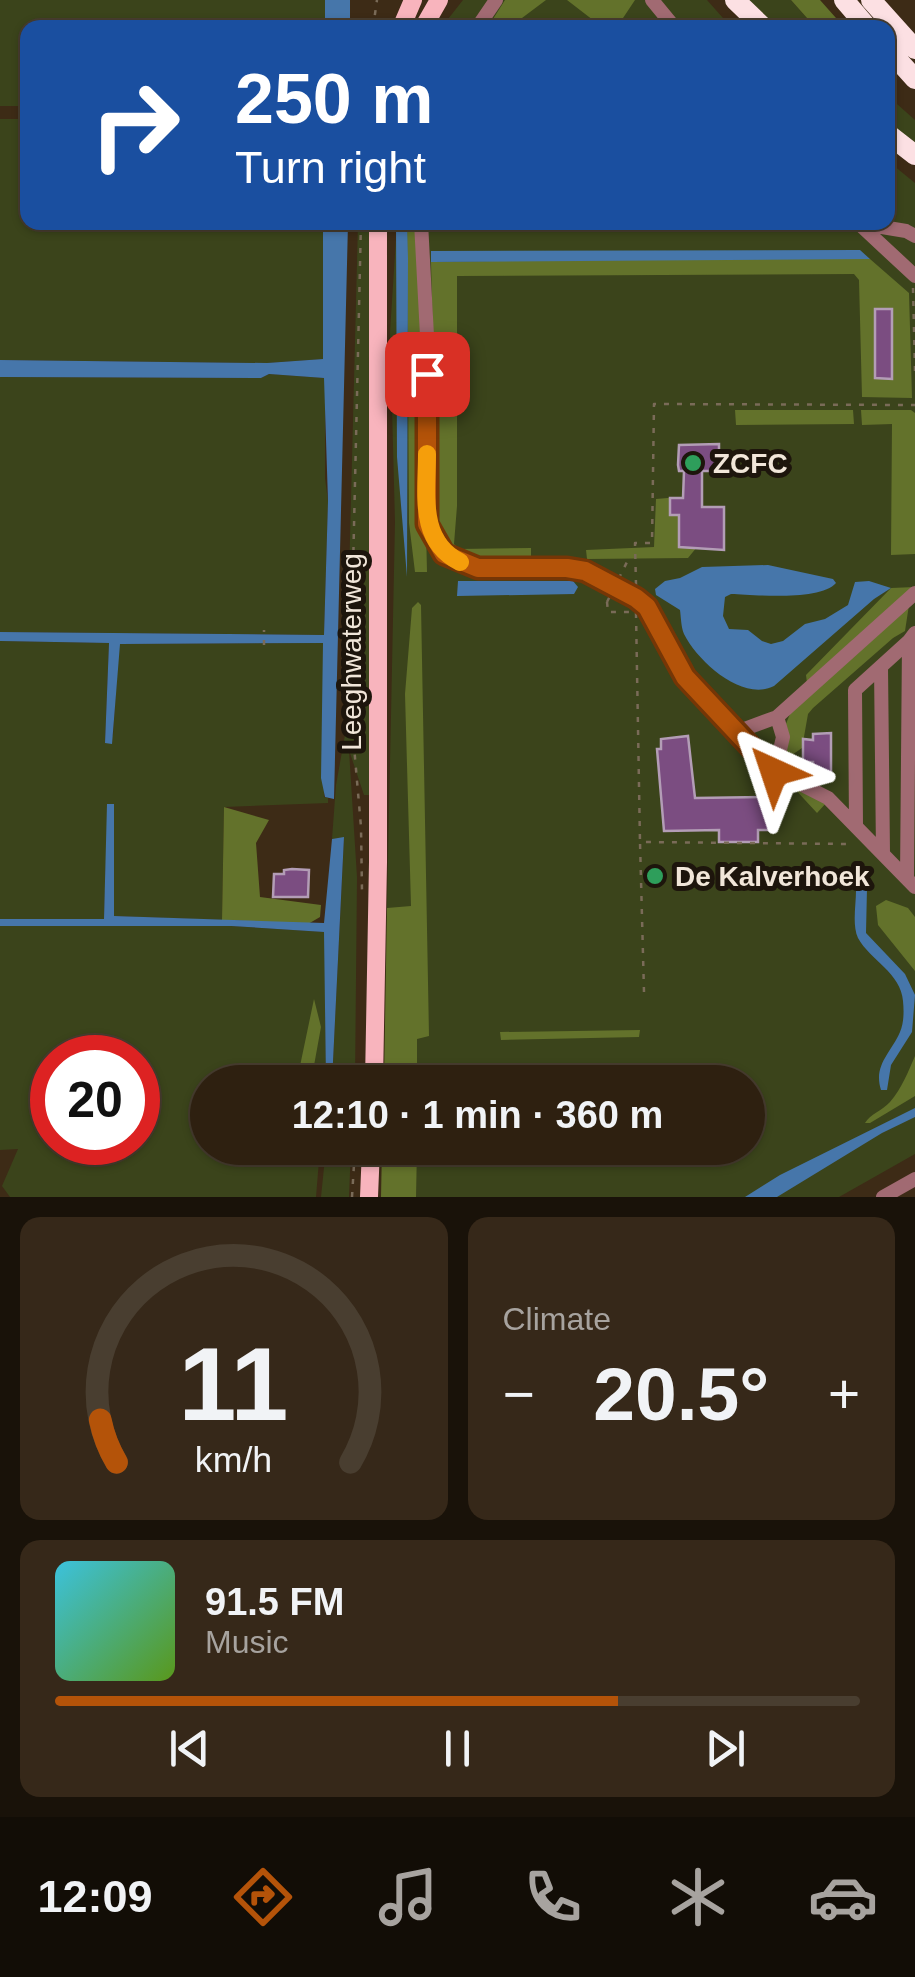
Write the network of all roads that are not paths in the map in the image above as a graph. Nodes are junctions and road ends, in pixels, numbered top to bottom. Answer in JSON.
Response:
{"nodes":[{"id":1,"x":652,"y":0,"type":"edge"},
{"id":2,"x":736,"y":0,"type":"edge"},
{"id":3,"x":844,"y":0,"type":"edge"},
{"id":4,"x":871,"y":0,"type":"edge"},
{"id":5,"x":668,"y":20,"type":"edge"},
{"id":6,"x":756,"y":20,"type":"edge"},
{"id":7,"x":861,"y":20,"type":"edge"},
{"id":8,"x":889,"y":20,"type":"edge"},
{"id":9,"x":895,"y":27,"type":"edge"},
{"id":10,"x":915,"y":49,"type":"edge"},
{"id":11,"x":895,"y":57,"type":"edge"},
{"id":12,"x":915,"y":79,"type":"edge"},
{"id":13,"x":895,"y":139,"type":"edge"},
{"id":14,"x":915,"y":155,"type":"edge"},
{"id":15,"x":378,"y":230,"type":"edge"},
{"id":16,"x":420,"y":230,"type":"edge"},
{"id":17,"x":865,"y":230,"type":"edge"},
{"id":18,"x":914,"y":281,"type":"edge"},
{"id":19,"x":910,"y":598,"type":"edge"},
{"id":20,"x":912,"y":637,"type":"edge"},
{"id":21,"x":880,"y":667,"type":"junction"},
{"id":22,"x":777,"y":717,"type":"junction"},
{"id":23,"x":738,"y":731,"type":"junction"},
{"id":24,"x":774,"y":772,"type":"junction"},
{"id":25,"x":856,"y":826,"type":"junction"},
{"id":26,"x":878,"y":848,"type":"junction"},
{"id":27,"x":911,"y":883,"type":"edge"},
{"id":28,"x":374,"y":1065,"type":"edge"},
{"id":29,"x":371,"y":1165,"type":"edge"},
{"id":30,"x":915,"y":1180,"type":"edge"},
{"id":31,"x":369,"y":1197,"type":"edge"},
{"id":32,"x":884,"y":1197,"type":"edge"}],
"edges":[{"from":1,"to":5,"type":"street"},
{"from":2,"to":6,"type":"highway"},
{"from":3,"to":7,"type":"highway"},
{"from":4,"to":8,"type":"highway"},
{"from":9,"to":10,"type":"highway"},
{"from":11,"to":12,"type":"highway"},
{"from":13,"to":14,"type":"highway"},
{"from":15,"to":28,"type":"main road","name":"Leeghwaterweg"},
{"from":16,"to":23,"type":"street"},
{"from":17,"to":18,"type":"street"},
{"from":19,"to":22,"type":"street"},
{"from":20,"to":21,"type":"street"},
{"from":20,"to":27,"type":"street"},
{"from":21,"to":25,"type":"street"},
{"from":21,"to":26,"type":"street"},
{"from":22,"to":23,"type":"street"},
{"from":22,"to":24,"type":"street"},
{"from":23,"to":24,"type":"street"},
{"from":24,"to":25,"type":"street"},
{"from":25,"to":26,"type":"street"},
{"from":26,"to":27,"type":"street"},
{"from":29,"to":31,"type":"main road"},
{"from":30,"to":32,"type":"street"}]}
